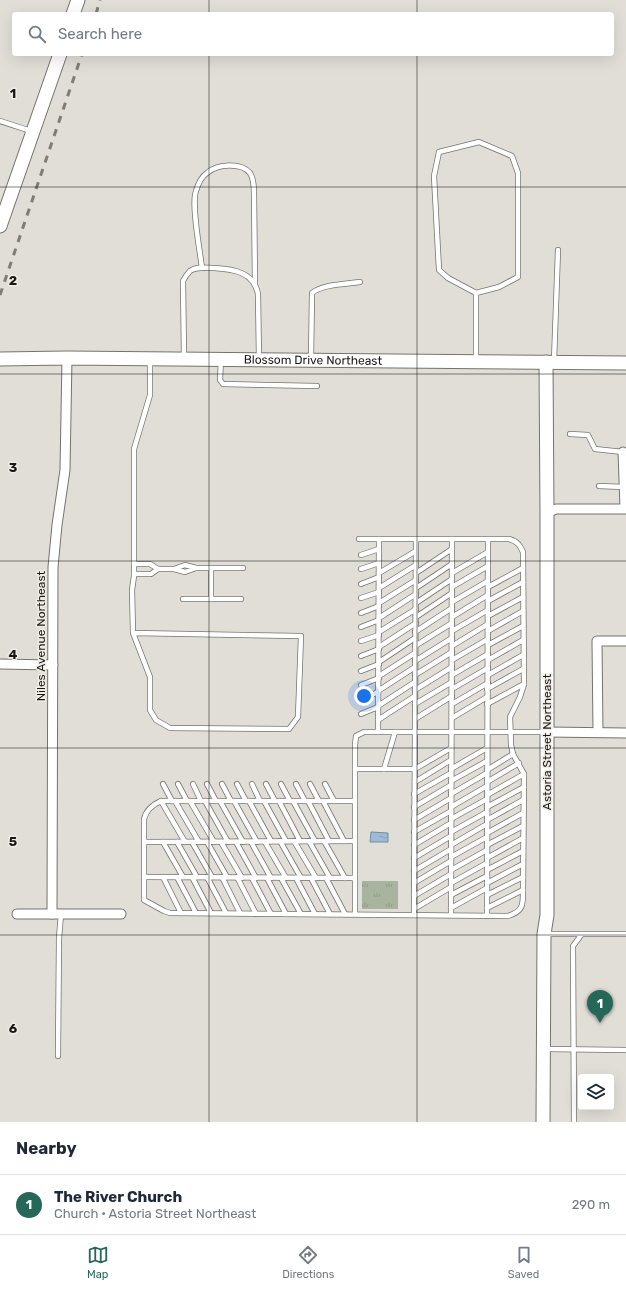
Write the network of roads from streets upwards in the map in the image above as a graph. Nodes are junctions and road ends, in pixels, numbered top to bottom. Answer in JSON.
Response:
{"nodes":[{"id":1,"x":78,"y":0,"type":"edge"},
{"id":2,"x":74,"y":12,"type":"edge"},
{"id":3,"x":59,"y":56,"type":"edge"},
{"id":4,"x":0,"y":226,"type":"edge"},
{"id":5,"x":66,"y":358,"type":"junction"},
{"id":6,"x":0,"y":359,"type":"edge"},
{"id":7,"x":550,"y":363,"type":"junction"},
{"id":8,"x":626,"y":363,"type":"edge"},
{"id":9,"x":623,"y":452,"type":"road end"},
{"id":10,"x":626,"y":509,"type":"edge"},
{"id":11,"x":547,"y":513,"type":"junction"},
{"id":12,"x":626,"y":641,"type":"edge"},
{"id":13,"x":0,"y":664,"type":"edge"},
{"id":14,"x":53,"y":665,"type":"junction"},
{"id":15,"x":546,"y":732,"type":"junction"},
{"id":16,"x":598,"y":732,"type":"junction"},
{"id":17,"x":626,"y":733,"type":"edge"},
{"id":18,"x":17,"y":914,"type":"dead end"},
{"id":19,"x":57,"y":914,"type":"junction"},
{"id":20,"x":121,"y":914,"type":"dead end"},
{"id":21,"x":543,"y":1122,"type":"edge"}],
"edges":[{"from":1,"to":2,"type":"street"},
{"from":3,"to":4,"type":"street"},
{"from":5,"to":6,"type":"street","name":"Blossom Drive Northeast"},
{"from":5,"to":7,"type":"street","name":"Blossom Drive Northeast"},
{"from":5,"to":14,"type":"street","name":"Niles Avenue Northeast"},
{"from":7,"to":8,"type":"street","name":"Blossom Drive Northeast"},
{"from":7,"to":11,"type":"street","name":"Astoria Street Northeast"},
{"from":9,"to":10,"type":"street"},
{"from":10,"to":11,"type":"street"},
{"from":11,"to":15,"type":"street","name":"Astoria Street Northeast"},
{"from":12,"to":16,"type":"street"},
{"from":13,"to":14,"type":"street"},
{"from":14,"to":19,"type":"street","name":"Niles Avenue Northeast"},
{"from":15,"to":16,"type":"street"},
{"from":15,"to":21,"type":"street","name":"Astoria Street Northeast"},
{"from":16,"to":17,"type":"street"},
{"from":18,"to":19,"type":"street"},
{"from":19,"to":20,"type":"street"}]}
